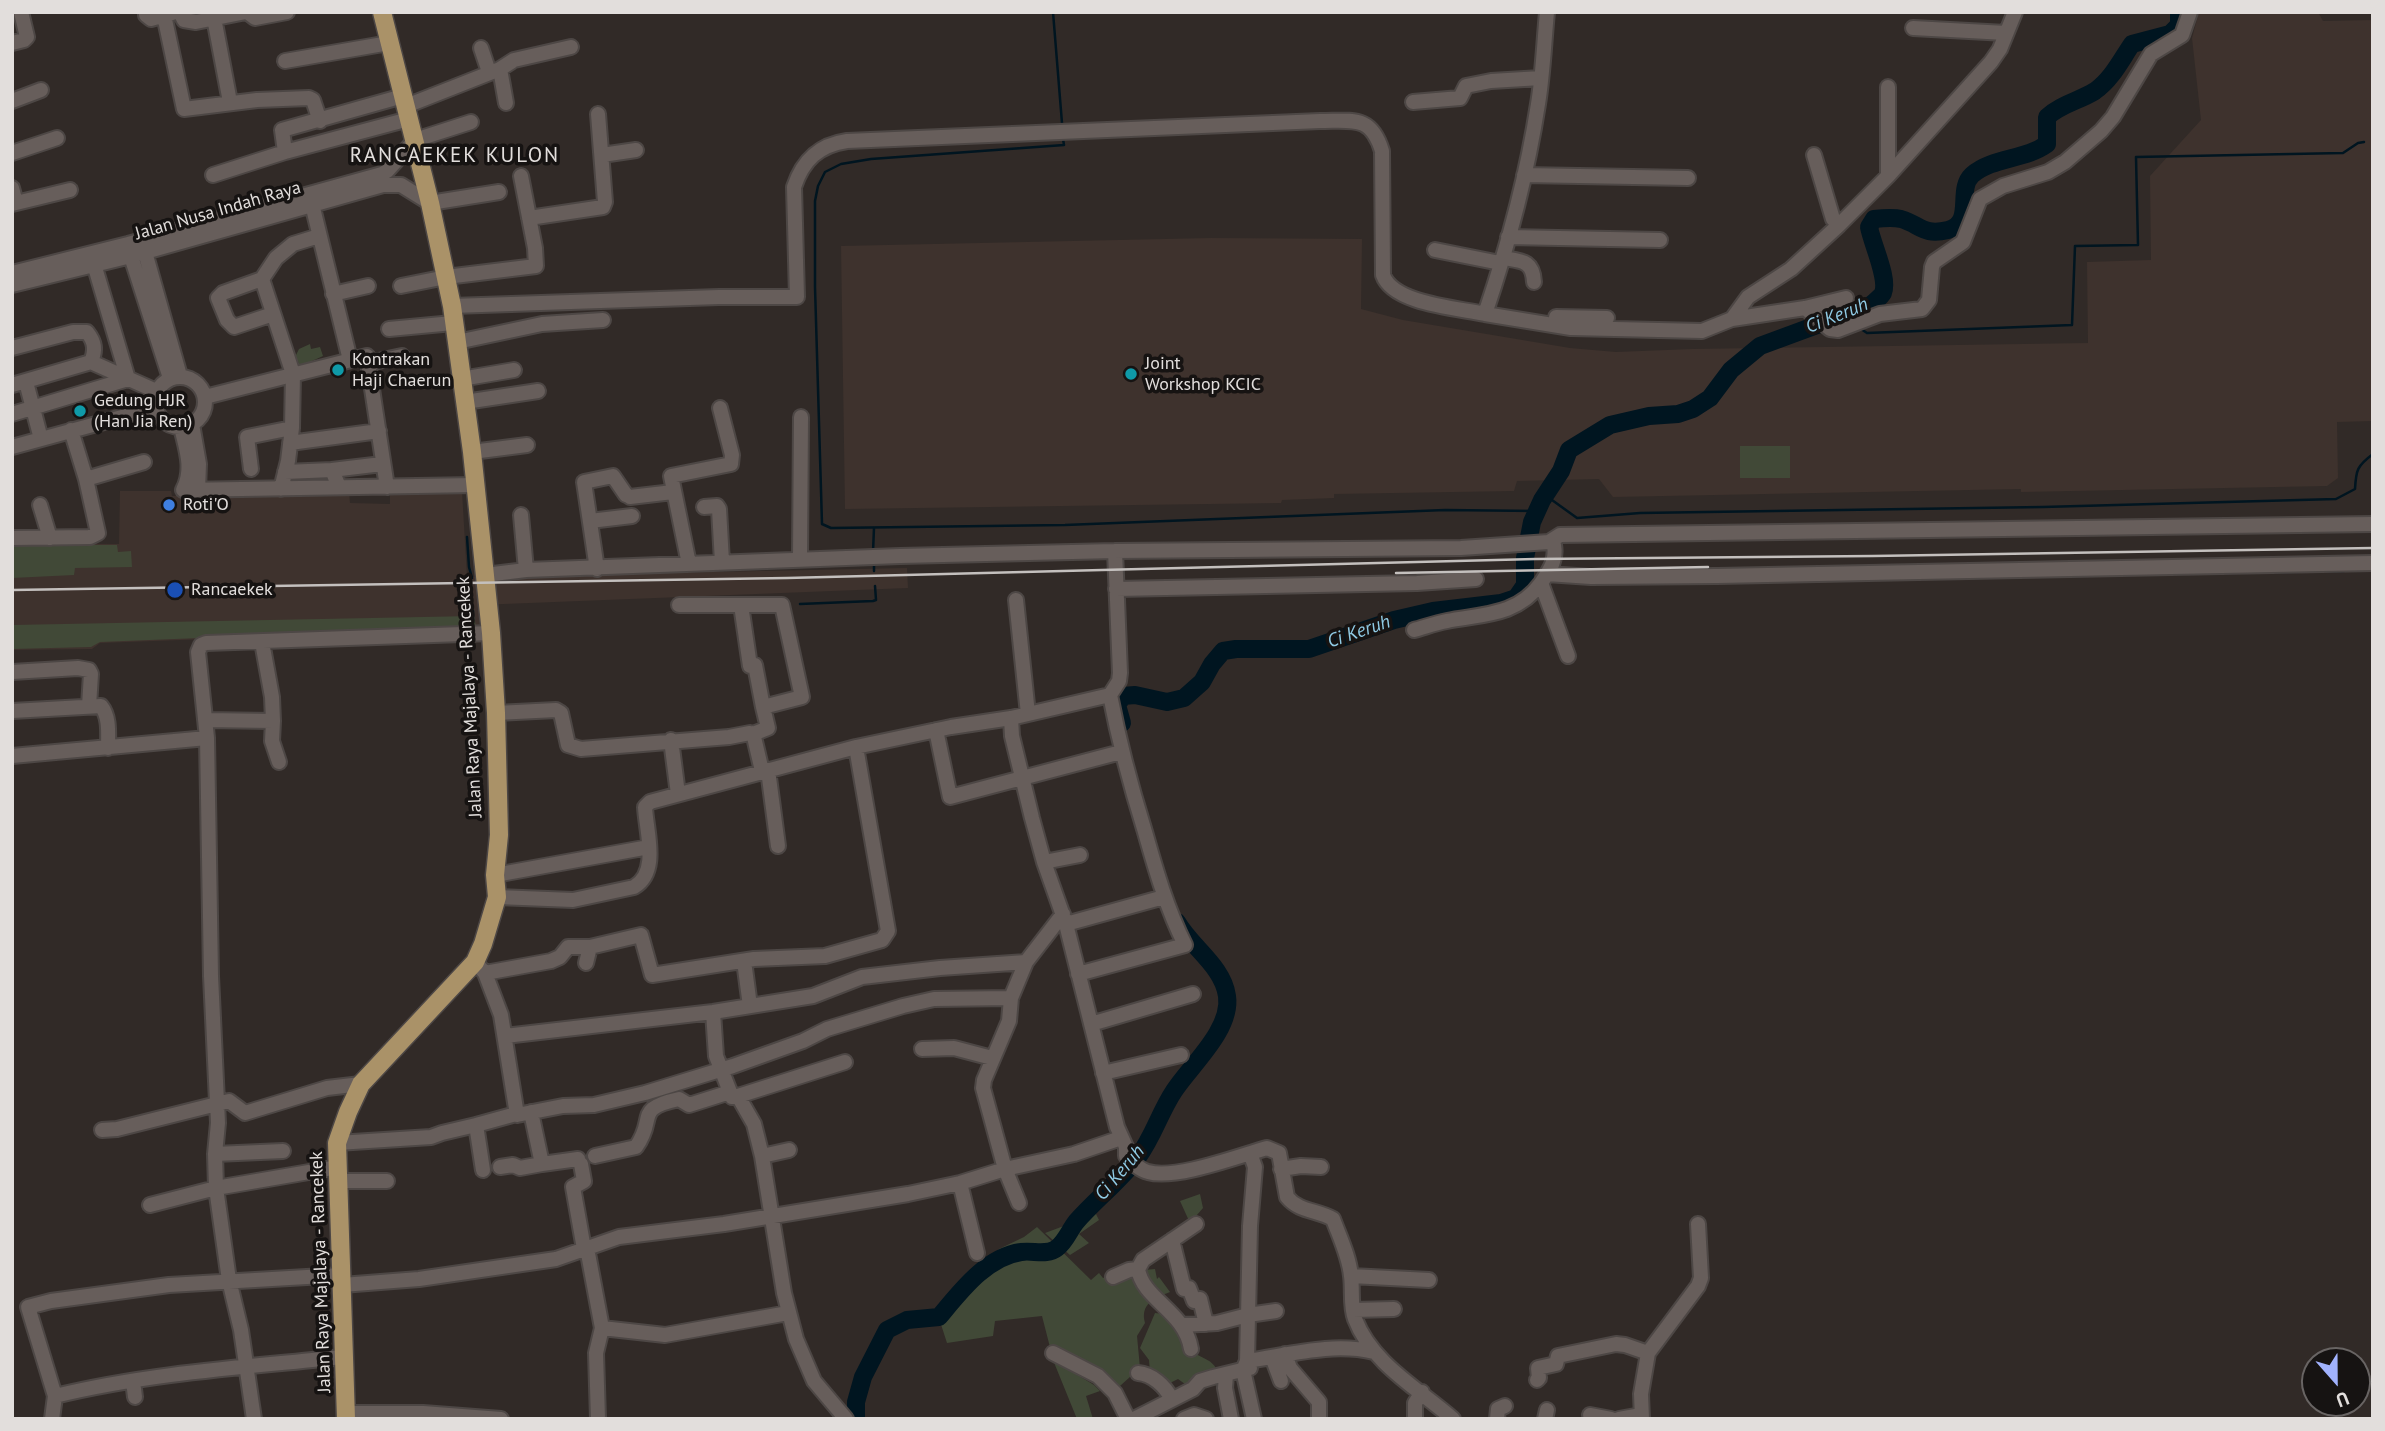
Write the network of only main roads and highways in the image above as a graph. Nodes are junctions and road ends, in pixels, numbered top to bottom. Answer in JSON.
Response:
{"nodes":[{"id":1,"x":382,"y":12,"type":"edge"},
{"id":2,"x":347,"y":1416,"type":"edge"}],
"edges":[{"from":1,"to":2,"type":"main road","name":"Jalan Raya Majalaya - Rancekek"}]}
